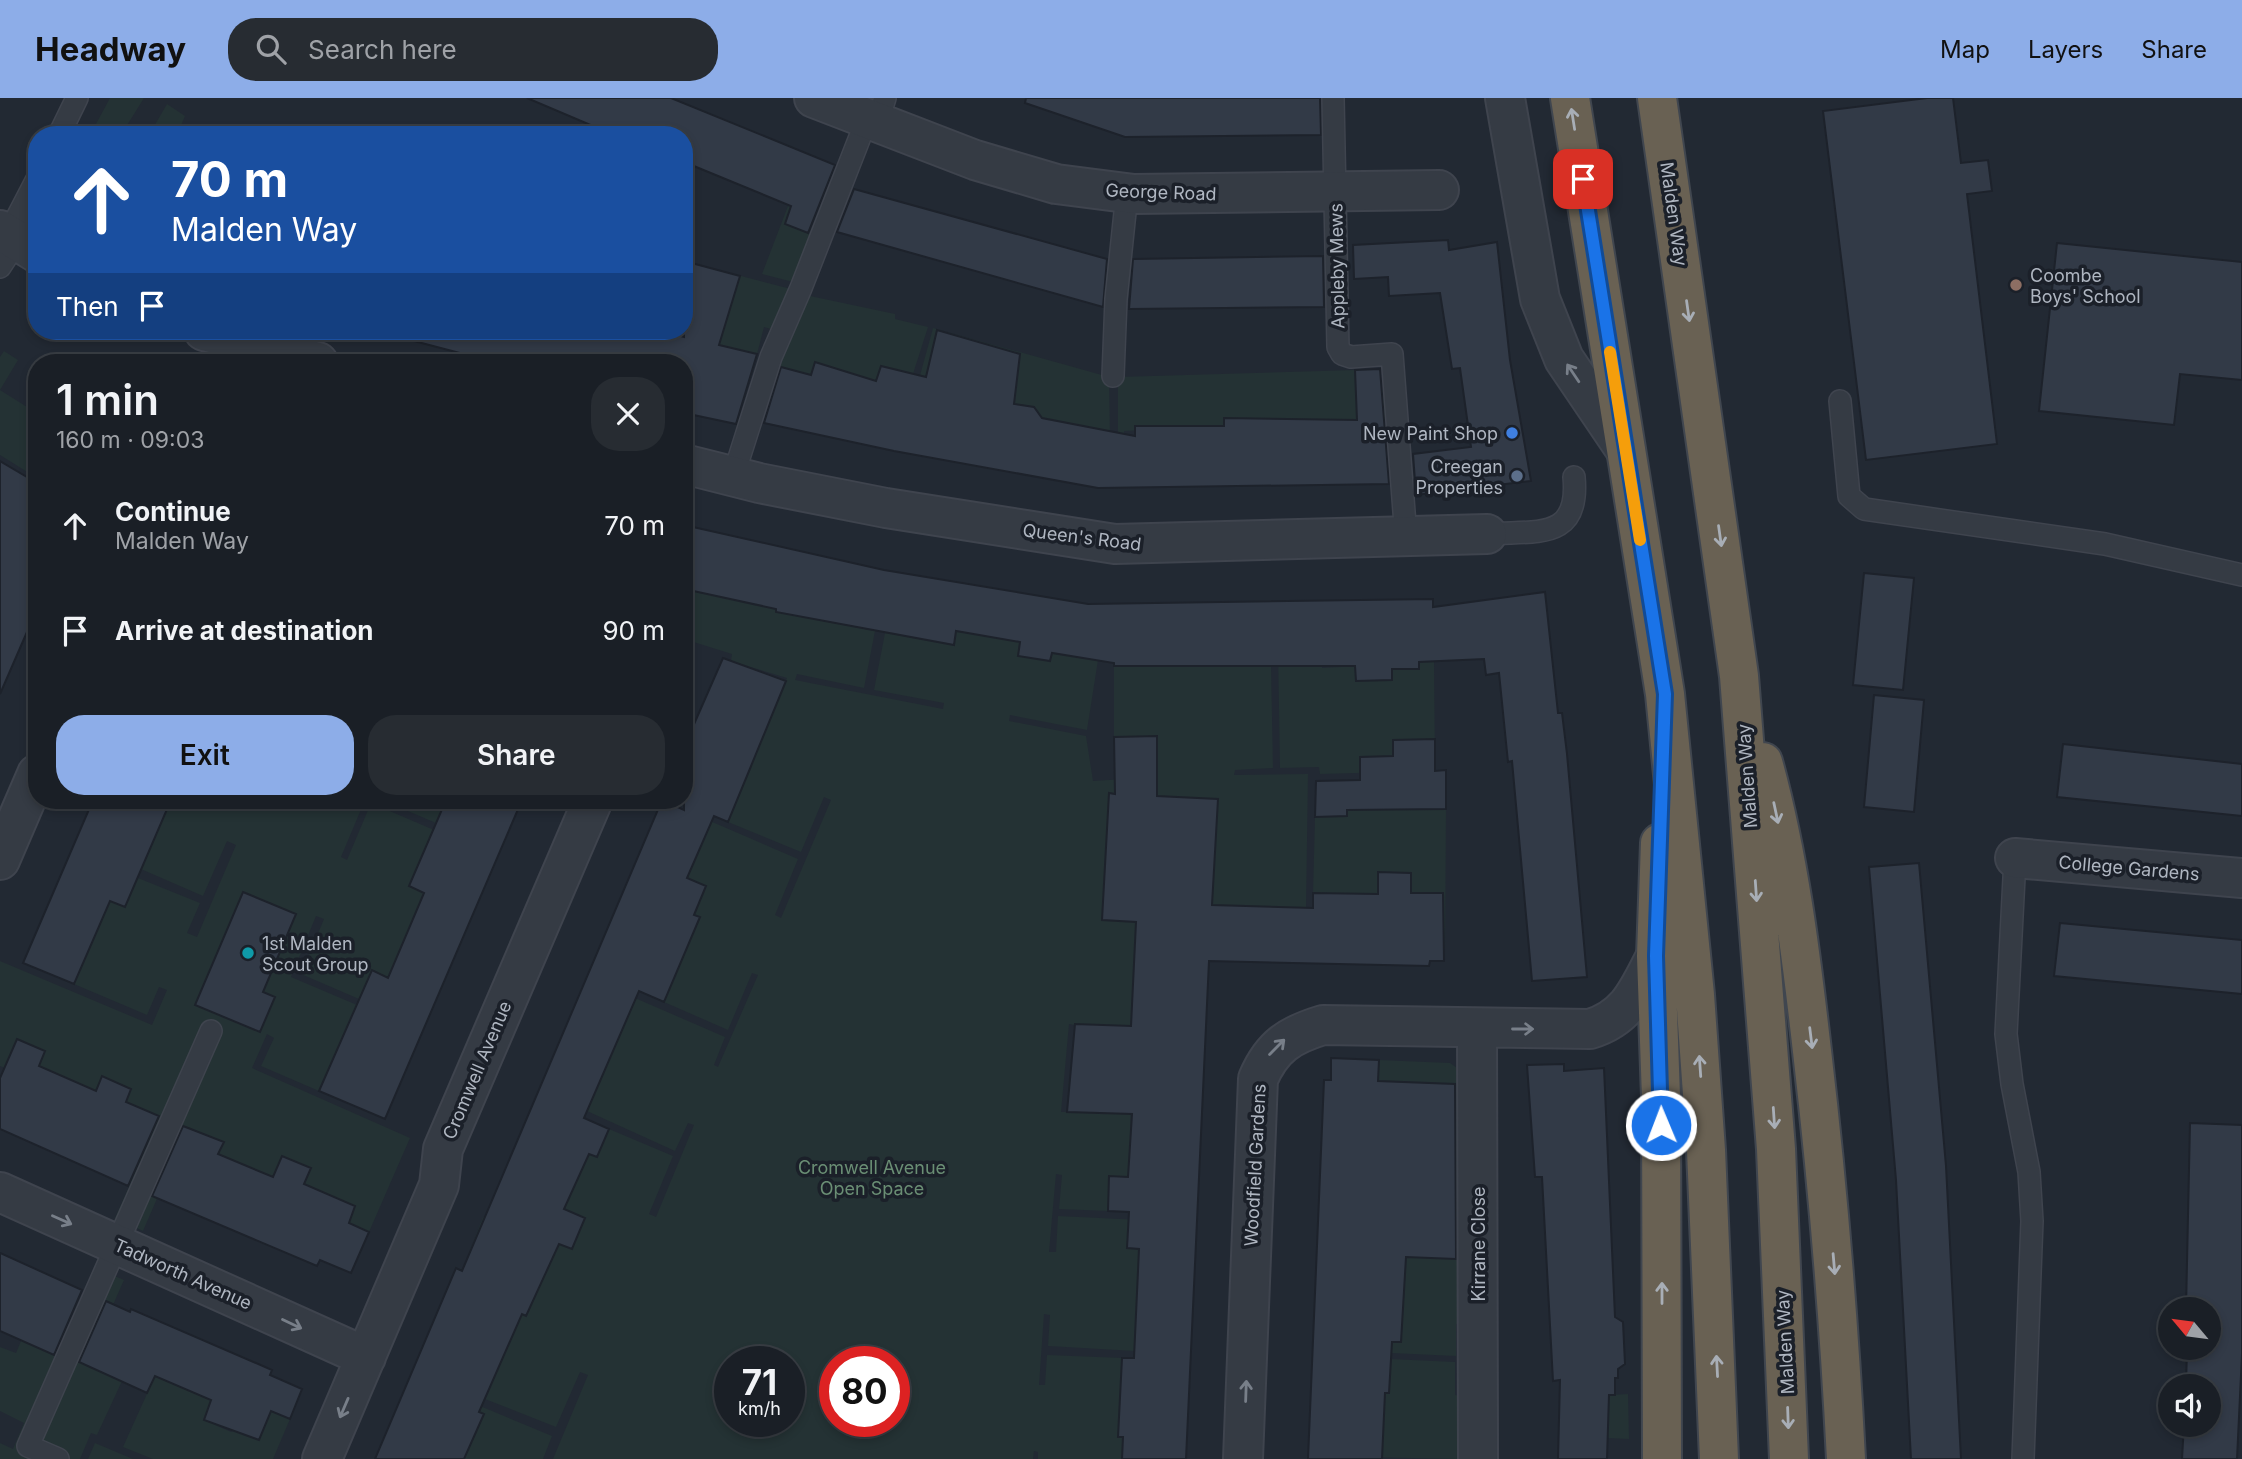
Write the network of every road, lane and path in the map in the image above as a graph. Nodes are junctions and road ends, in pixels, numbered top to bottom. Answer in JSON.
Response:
{"nodes":[{"id":1,"x":77,"y":98,"type":"edge"},
{"id":2,"x":814,"y":98,"type":"edge"},
{"id":3,"x":1333,"y":98,"type":"edge"},
{"id":4,"x":1505,"y":98,"type":"edge"},
{"id":5,"x":1570,"y":98,"type":"edge"},
{"id":6,"x":1657,"y":98,"type":"edge"},
{"id":7,"x":877,"y":113,"type":"edge"},
{"id":8,"x":63,"y":126,"type":"edge"},
{"id":9,"x":1439,"y":190,"type":"dead end"},
{"id":10,"x":1127,"y":193,"type":"junction"},
{"id":11,"x":1335,"y":193,"type":"junction"},
{"id":12,"x":28,"y":203,"type":"edge"},
{"id":13,"x":12,"y":245,"type":"edge"},
{"id":14,"x":237,"y":340,"type":"edge"},
{"id":15,"x":289,"y":354,"type":"edge"},
{"id":16,"x":1113,"y":376,"type":"dead end"},
{"id":17,"x":1840,"y":401,"type":"dead end"},
{"id":18,"x":1625,"y":449,"type":"junction"},
{"id":19,"x":693,"y":466,"type":"edge"},
{"id":20,"x":733,"y":477,"type":"junction"},
{"id":21,"x":1574,"y":477,"type":"dead end"},
{"id":22,"x":1487,"y":534,"type":"joint"},
{"id":23,"x":1406,"y":538,"type":"junction"},
{"id":24,"x":2242,"y":575,"type":"edge"},
{"id":25,"x":1739,"y":676,"type":"junction"},
{"id":26,"x":1665,"y":694,"type":"junction"},
{"id":27,"x":28,"y":795,"type":"edge"},
{"id":28,"x":589,"y":809,"type":"edge"},
{"id":29,"x":2015,"y":858,"type":"joint"},
{"id":30,"x":0,"y":860,"type":"edge"},
{"id":31,"x":2242,"y":878,"type":"edge"},
{"id":32,"x":1656,"y":956,"type":"junction"},
{"id":33,"x":1477,"y":1029,"type":"junction"},
{"id":34,"x":211,"y":1031,"type":"dead end"},
{"id":35,"x":0,"y":1192,"type":"edge"},
{"id":36,"x":118,"y":1244,"type":"junction"},
{"id":37,"x":366,"y":1357,"type":"junction"},
{"id":38,"x":58,"y":1459,"type":"edge"},
{"id":39,"x":322,"y":1459,"type":"edge"},
{"id":40,"x":1243,"y":1459,"type":"edge"},
{"id":41,"x":1478,"y":1459,"type":"edge"},
{"id":42,"x":1662,"y":1459,"type":"edge"},
{"id":43,"x":1719,"y":1459,"type":"edge"},
{"id":44,"x":1789,"y":1459,"type":"edge"},
{"id":45,"x":1846,"y":1459,"type":"edge"},
{"id":46,"x":2023,"y":1459,"type":"edge"}],
"edges":[{"from":1,"to":8,"type":"lane"},
{"from":2,"to":7,"type":"street","name":"George Road"},
{"from":3,"to":11,"type":"lane"},
{"from":18,"to":4,"type":"street","one_way":true},
{"from":18,"to":5,"type":"highway","one_way":true},
{"from":6,"to":25,"type":"highway","name":"Malden Way","one_way":true},
{"from":7,"to":10,"type":"street","name":"George Road"},
{"from":7,"to":20,"type":"lane"},
{"from":9,"to":11,"type":"street","name":"George Road"},
{"from":10,"to":11,"type":"street","name":"George Road"},
{"from":10,"to":16,"type":"lane"},
{"from":11,"to":23,"type":"lane","name":"Appleby Mews"},
{"from":12,"to":13,"type":"lane"},
{"from":14,"to":15,"type":"street"},
{"from":17,"to":24,"type":"lane"},
{"from":18,"to":26,"type":"highway"},
{"from":19,"to":20,"type":"street","name":"Queen's Road"},
{"from":20,"to":23,"type":"street","name":"Queen's Road"},
{"from":21,"to":22,"type":"lane"},
{"from":22,"to":23,"type":"street","name":"Queen's Road"},
{"from":25,"to":44,"type":"highway","name":"Malden Way","one_way":true},
{"from":25,"to":45,"type":"highway","one_way":true},
{"from":26,"to":32,"type":"highway"},
{"from":43,"to":26,"type":"highway","one_way":true},
{"from":27,"to":30,"type":"street"},
{"from":28,"to":37,"type":"street","name":"Cromwell Avenue"},
{"from":29,"to":31,"type":"street","name":"College Gardens"},
{"from":29,"to":46,"type":"lane"},
{"from":33,"to":32,"type":"street","name":"Woodfield Gardens","one_way":true},
{"from":42,"to":32,"type":"highway","one_way":true},
{"from":40,"to":33,"type":"street","name":"Woodfield Gardens","one_way":true},
{"from":33,"to":41,"type":"street","name":"Kirrane Close"},
{"from":34,"to":36,"type":"lane"},
{"from":35,"to":36,"type":"street","name":"Tadworth Avenue","one_way":true},
{"from":36,"to":37,"type":"street","name":"Tadworth Avenue","one_way":true},
{"from":36,"to":38,"type":"lane"},
{"from":37,"to":39,"type":"street","name":"Cromwell Avenue","one_way":true}]}
